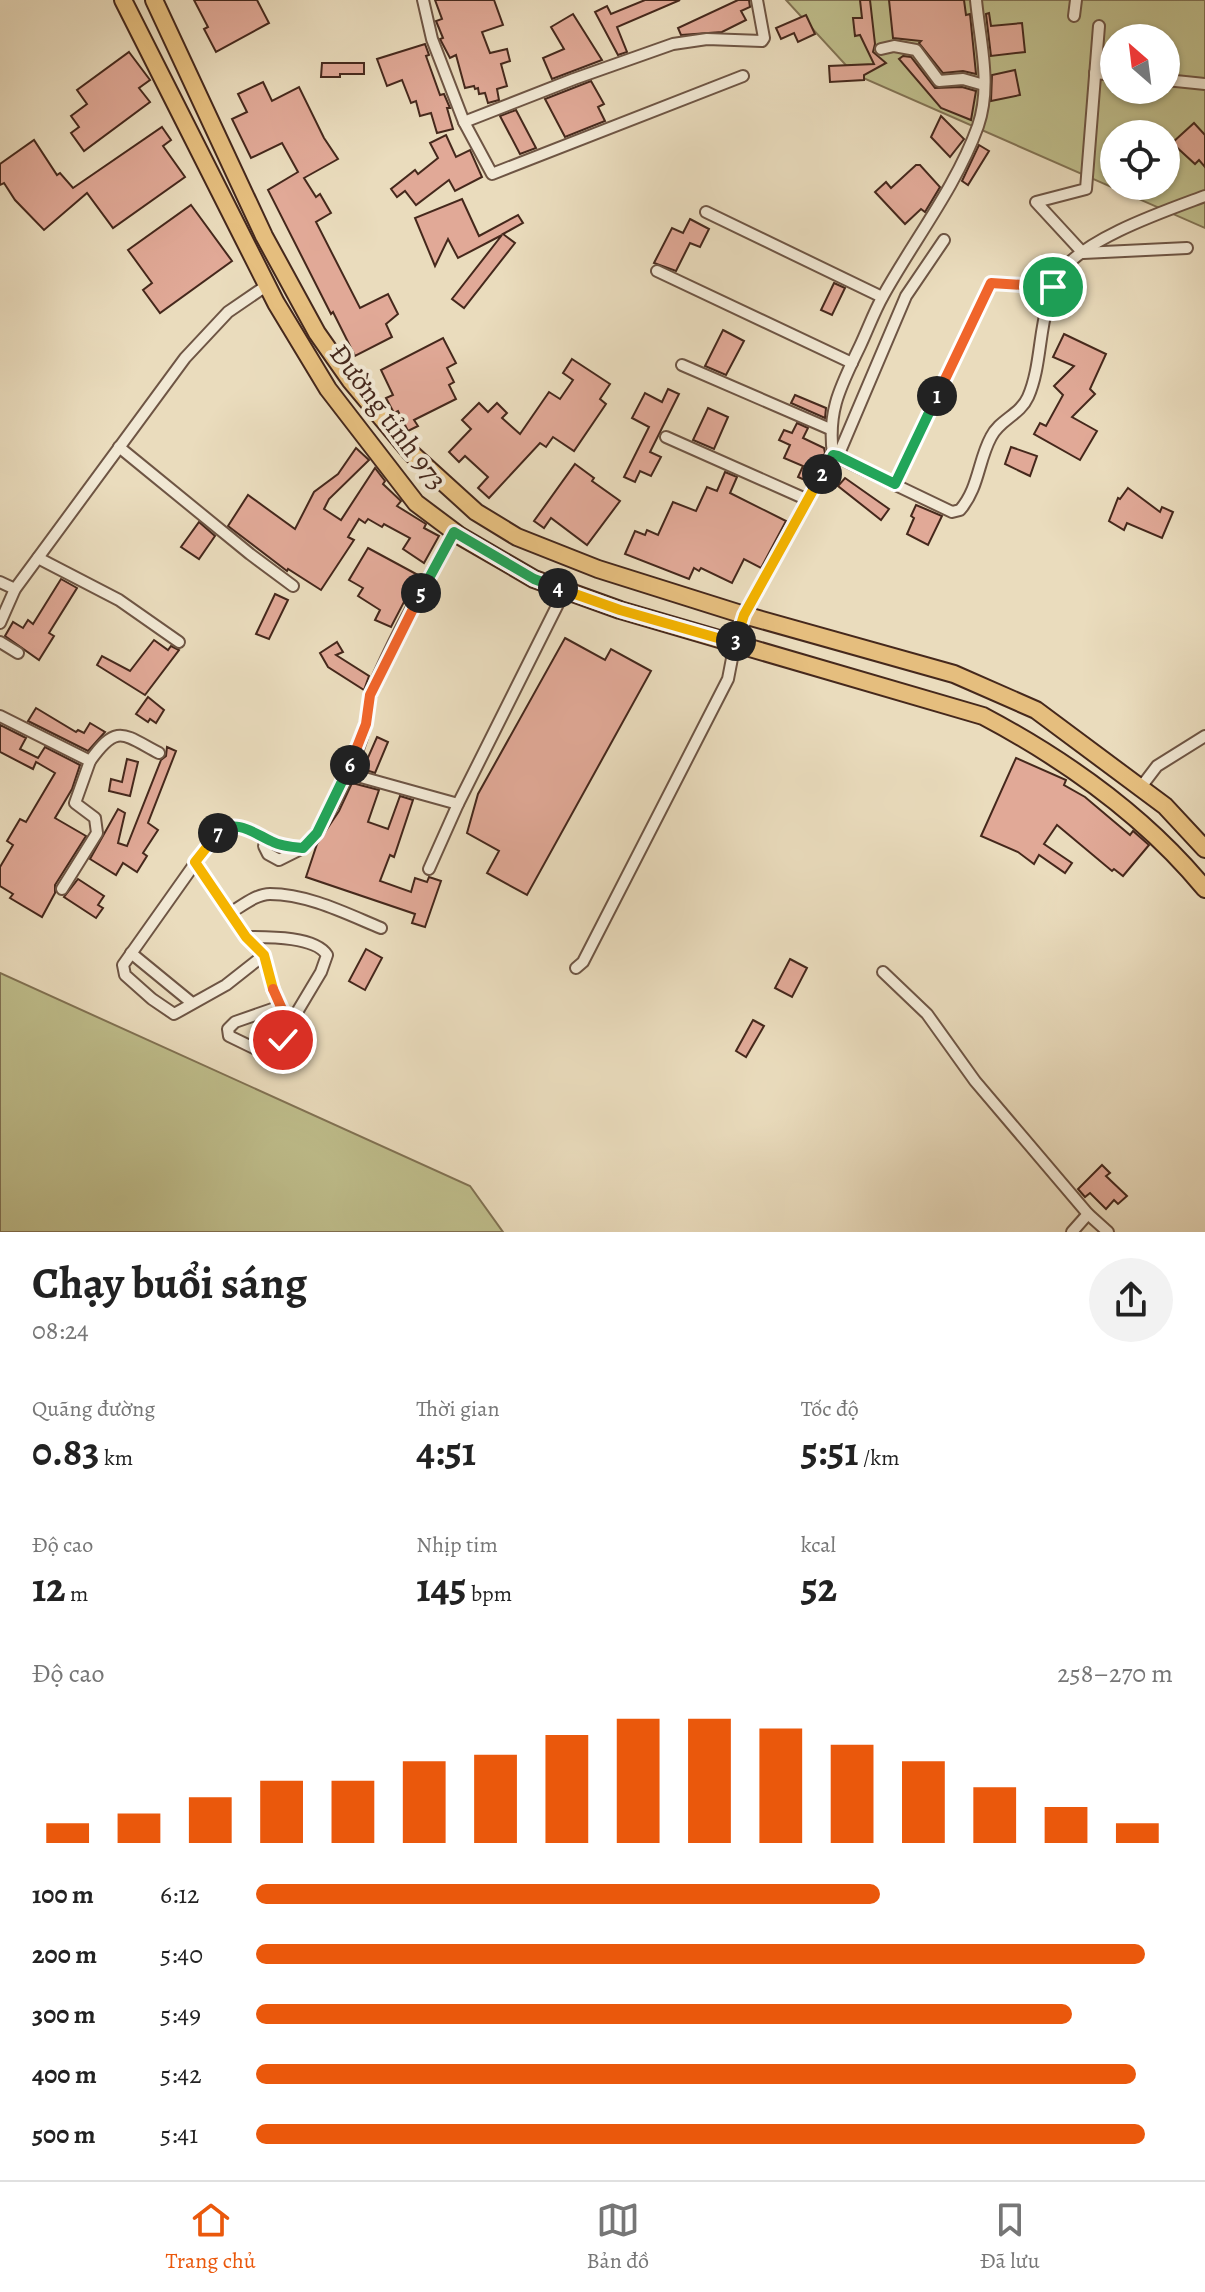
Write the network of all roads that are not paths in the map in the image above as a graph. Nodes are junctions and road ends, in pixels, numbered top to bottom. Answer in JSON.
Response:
{"nodes":[{"id":1,"x":123,"y":0,"type":"edge"},
{"id":2,"x":154,"y":0,"type":"edge"},
{"id":3,"x":423,"y":0,"type":"edge"},
{"id":4,"x":757,"y":0,"type":"edge"},
{"id":5,"x":976,"y":0,"type":"edge"},
{"id":6,"x":1076,"y":0,"type":"edge"},
{"id":7,"x":1074,"y":16,"type":"dead end"},
{"id":8,"x":1099,"y":26,"type":"dead end"},
{"id":9,"x":881,"y":49,"type":"dead end"},
{"id":10,"x":1095,"y":73,"type":"junction"},
{"id":11,"x":1100,"y":74,"type":"edge"},
{"id":12,"x":743,"y":76,"type":"dead end"},
{"id":13,"x":1180,"y":81,"type":"edge"},
{"id":14,"x":1205,"y":84,"type":"edge"},
{"id":15,"x":984,"y":85,"type":"junction"},
{"id":16,"x":464,"y":122,"type":"junction"},
{"id":17,"x":1205,"y":196,"type":"edge"},
{"id":18,"x":706,"y":212,"type":"dead end"},
{"id":19,"x":944,"y":240,"type":"dead end"},
{"id":20,"x":1187,"y":248,"type":"dead end"},
{"id":21,"x":1083,"y":253,"type":"junction"},
{"id":22,"x":657,"y":271,"type":"dead end"},
{"id":23,"x":266,"y":286,"type":"junction"},
{"id":24,"x":1053,"y":287,"type":"junction"},
{"id":25,"x":295,"y":293,"type":"junction"},
{"id":26,"x":882,"y":297,"type":"junction"},
{"id":27,"x":276,"y":303,"type":"junction"},
{"id":28,"x":852,"y":363,"type":"junction"},
{"id":29,"x":682,"y":365,"type":"dead end"},
{"id":30,"x":830,"y":429,"type":"junction"},
{"id":31,"x":666,"y":437,"type":"dead end"},
{"id":32,"x":119,"y":447,"type":"junction"},
{"id":33,"x":835,"y":456,"type":"junction"},
{"id":34,"x":895,"y":484,"type":"junction"},
{"id":35,"x":808,"y":500,"type":"junction"},
{"id":36,"x":454,"y":532,"type":"junction"},
{"id":37,"x":38,"y":558,"type":"junction"},
{"id":38,"x":0,"y":582,"type":"edge"},
{"id":39,"x":293,"y":586,"type":"dead end"},
{"id":40,"x":15,"y":589,"type":"junction"},
{"id":41,"x":565,"y":590,"type":"junction"},
{"id":42,"x":744,"y":615,"type":"junction"},
{"id":43,"x":0,"y":623,"type":"edge"},
{"id":44,"x":0,"y":642,"type":"edge"},
{"id":45,"x":179,"y":642,"type":"dead end"},
{"id":46,"x":735,"y":643,"type":"junction"},
{"id":47,"x":18,"y":653,"type":"dead end"},
{"id":48,"x":0,"y":716,"type":"edge"},
{"id":49,"x":1205,"y":736,"type":"edge"},
{"id":50,"x":159,"y":753,"type":"dead end"},
{"id":51,"x":90,"y":761,"type":"junction"},
{"id":52,"x":350,"y":774,"type":"dead end"},
{"id":53,"x":1141,"y":787,"type":"junction"},
{"id":54,"x":458,"y":804,"type":"junction"},
{"id":55,"x":1205,"y":849,"type":"edge"},
{"id":56,"x":195,"y":862,"type":"junction"},
{"id":57,"x":429,"y":869,"type":"dead end"},
{"id":58,"x":62,"y":889,"type":"dead end"},
{"id":59,"x":1205,"y":889,"type":"edge"},
{"id":60,"x":230,"y":913,"type":"junction"},
{"id":61,"x":381,"y":928,"type":"dead end"},
{"id":62,"x":246,"y":937,"type":"junction"},
{"id":63,"x":131,"y":953,"type":"junction"},
{"id":64,"x":264,"y":955,"type":"junction"},
{"id":65,"x":576,"y":968,"type":"dead end"},
{"id":66,"x":883,"y":972,"type":"dead end"},
{"id":67,"x":192,"y":1003,"type":"junction"},
{"id":68,"x":281,"y":1006,"type":"junction"},
{"id":69,"x":290,"y":1027,"type":"junction"},
{"id":70,"x":1088,"y":1214,"type":"junction"},
{"id":71,"x":1072,"y":1232,"type":"edge"},
{"id":72,"x":1108,"y":1232,"type":"edge"}],
"edges":[{"from":1,"to":23,"type":"main road","name":"Đường tỉnh 973"},
{"from":2,"to":25,"type":"main road","name":"Đường tỉnh 973"},
{"from":3,"to":16,"type":"street"},
{"from":4,"to":16,"type":"street"},
{"from":5,"to":15,"type":"street"},
{"from":6,"to":7,"type":"street"},
{"from":8,"to":10,"type":"street"},
{"from":9,"to":15,"type":"street"},
{"from":10,"to":11,"type":"street"},
{"from":10,"to":21,"type":"street"},
{"from":12,"to":16,"type":"street"},
{"from":13,"to":14,"type":"street"},
{"from":15,"to":26,"type":"street"},
{"from":17,"to":21,"type":"street"},
{"from":18,"to":26,"type":"street"},
{"from":19,"to":33,"type":"street"},
{"from":20,"to":21,"type":"street"},
{"from":21,"to":24,"type":"street"},
{"from":22,"to":28,"type":"street"},
{"from":23,"to":27,"type":"main road","name":"Đường tỉnh 973"},
{"from":23,"to":32,"type":"street"},
{"from":24,"to":34,"type":"street"},
{"from":24,"to":34,"type":"street"},
{"from":25,"to":27,"type":"main road"},
{"from":25,"to":42,"type":"main road","name":"Đường tỉnh 973"},
{"from":26,"to":28,"type":"street"},
{"from":27,"to":36,"type":"main road","name":"Đường tỉnh 973"},
{"from":28,"to":30,"type":"street"},
{"from":29,"to":30,"type":"street"},
{"from":30,"to":33,"type":"street"},
{"from":31,"to":35,"type":"street"},
{"from":32,"to":37,"type":"street"},
{"from":32,"to":39,"type":"street"},
{"from":33,"to":34,"type":"street"},
{"from":33,"to":35,"type":"street"},
{"from":35,"to":42,"type":"street"},
{"from":36,"to":41,"type":"main road","name":"Đường tỉnh 973"},
{"from":36,"to":56,"type":"street"},
{"from":37,"to":40,"type":"street"},
{"from":37,"to":45,"type":"street"},
{"from":38,"to":40,"type":"street"},
{"from":40,"to":43,"type":"street"},
{"from":41,"to":46,"type":"main road","name":"Đường tỉnh 973"},
{"from":41,"to":54,"type":"street"},
{"from":42,"to":46,"type":"street"},
{"from":42,"to":53,"type":"main road","name":"Đường tỉnh 973"},
{"from":44,"to":47,"type":"street"},
{"from":46,"to":59,"type":"main road","name":"Đường tỉnh 973"},
{"from":46,"to":65,"type":"street"},
{"from":48,"to":51,"type":"street"},
{"from":49,"to":53,"type":"street"},
{"from":50,"to":51,"type":"street"},
{"from":51,"to":58,"type":"street"},
{"from":52,"to":54,"type":"street"},
{"from":53,"to":55,"type":"main road","name":"Đường tỉnh 973"},
{"from":54,"to":57,"type":"street"},
{"from":56,"to":60,"type":"street"},
{"from":56,"to":63,"type":"street"},
{"from":60,"to":61,"type":"street"},
{"from":60,"to":62,"type":"street"},
{"from":62,"to":64,"type":"street"},
{"from":62,"to":69,"type":"street"},
{"from":63,"to":67,"type":"street"},
{"from":63,"to":67,"type":"street"},
{"from":64,"to":67,"type":"street"},
{"from":64,"to":68,"type":"street"},
{"from":66,"to":70,"type":"street"},
{"from":68,"to":69,"type":"street"},
{"from":68,"to":69,"type":"street"},
{"from":70,"to":71,"type":"street"},
{"from":70,"to":72,"type":"street"}]}
